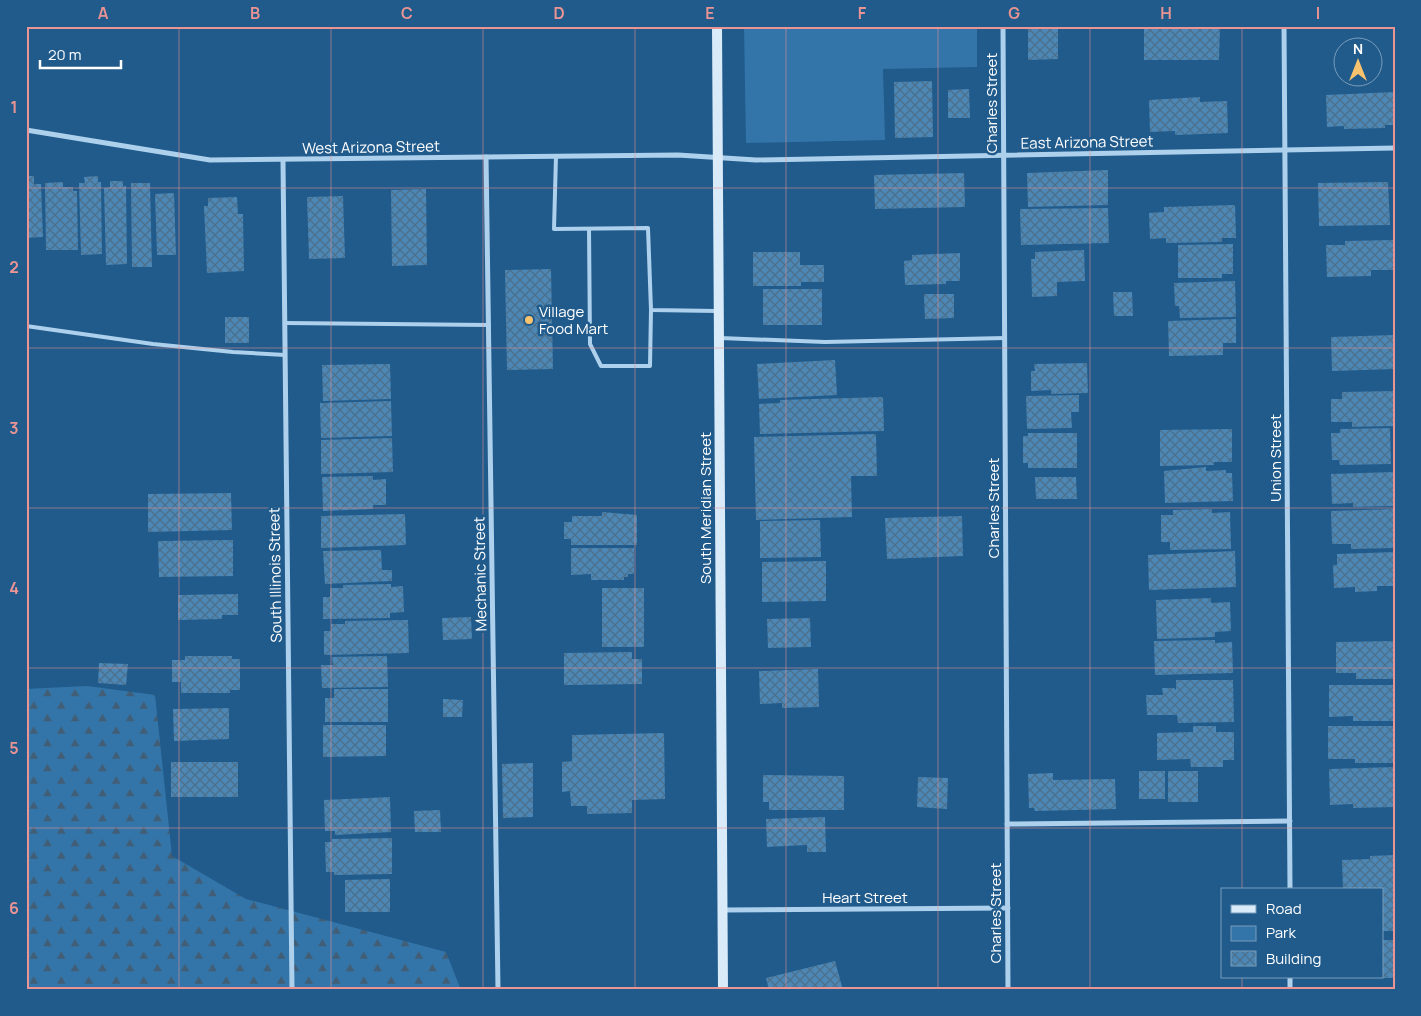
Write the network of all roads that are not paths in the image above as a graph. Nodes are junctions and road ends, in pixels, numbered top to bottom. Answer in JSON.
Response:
{"nodes":[{"id":1,"x":717,"y":26,"type":"edge"},
{"id":2,"x":1003,"y":26,"type":"edge"},
{"id":3,"x":1284,"y":26,"type":"edge"},
{"id":4,"x":26,"y":130,"type":"edge"},
{"id":5,"x":1395,"y":148,"type":"edge"},
{"id":6,"x":1285,"y":150,"type":"junction"},
{"id":7,"x":556,"y":156,"type":"junction"},
{"id":8,"x":1004,"y":156,"type":"junction"},
{"id":9,"x":486,"y":157,"type":"junction"},
{"id":10,"x":719,"y":157,"type":"junction"},
{"id":11,"x":283,"y":160,"type":"junction"},
{"id":12,"x":589,"y":229,"type":"junction"},
{"id":13,"x":651,"y":310,"type":"junction"},
{"id":14,"x":720,"y":311,"type":"junction"},
{"id":15,"x":285,"y":323,"type":"junction"},
{"id":16,"x":488,"y":325,"type":"junction"},
{"id":17,"x":26,"y":326,"type":"edge"},
{"id":18,"x":720,"y":338,"type":"junction"},
{"id":19,"x":1005,"y":338,"type":"junction"},
{"id":20,"x":285,"y":355,"type":"junction"},
{"id":21,"x":1290,"y":821,"type":"junction"},
{"id":22,"x":1007,"y":824,"type":"junction"},
{"id":23,"x":1290,"y":888,"type":"edge"},
{"id":24,"x":1008,"y":908,"type":"junction"},
{"id":25,"x":722,"y":910,"type":"junction"},
{"id":26,"x":292,"y":990,"type":"edge"},
{"id":27,"x":498,"y":990,"type":"edge"},
{"id":28,"x":723,"y":990,"type":"edge"},
{"id":29,"x":1008,"y":990,"type":"edge"}],
"edges":[{"from":1,"to":10,"type":"main road","name":"South Meridian Street"},
{"from":2,"to":8,"type":"street","name":"Charles Street"},
{"from":3,"to":6,"type":"street","name":"Union Street"},
{"from":4,"to":11,"type":"street","name":"West Arizona Street"},
{"from":5,"to":6,"type":"street","name":"East Arizona Street"},
{"from":6,"to":8,"type":"street","name":"East Arizona Street"},
{"from":6,"to":21,"type":"street","name":"Union Street"},
{"from":7,"to":9,"type":"street","name":"West Arizona Street"},
{"from":7,"to":10,"type":"street","name":"West Arizona Street"},
{"from":7,"to":12,"type":"lane"},
{"from":8,"to":10,"type":"street","name":"East Arizona Street"},
{"from":8,"to":19,"type":"street","name":"Charles Street"},
{"from":9,"to":11,"type":"street","name":"West Arizona Street"},
{"from":9,"to":16,"type":"street","name":"Mechanic Street"},
{"from":10,"to":14,"type":"main road","name":"South Meridian Street"},
{"from":11,"to":15,"type":"street","name":"South Illinois Street"},
{"from":12,"to":13,"type":"lane"},
{"from":12,"to":13,"type":"lane"},
{"from":13,"to":14,"type":"lane"},
{"from":14,"to":18,"type":"main road","name":"South Meridian Street"},
{"from":15,"to":16,"type":"lane"},
{"from":15,"to":20,"type":"street","name":"South Illinois Street"},
{"from":16,"to":27,"type":"street","name":"Mechanic Street"},
{"from":17,"to":20,"type":"lane"},
{"from":18,"to":19,"type":"lane"},
{"from":18,"to":25,"type":"main road","name":"South Meridian Street"},
{"from":19,"to":22,"type":"street","name":"Charles Street"},
{"from":20,"to":26,"type":"street","name":"South Illinois Street"},
{"from":21,"to":22,"type":"street"},
{"from":21,"to":23,"type":"street","name":"Union Street"},
{"from":22,"to":24,"type":"street","name":"Charles Street"},
{"from":24,"to":25,"type":"street","name":"Heart Street"},
{"from":24,"to":29,"type":"street","name":"Charles Street"},
{"from":25,"to":28,"type":"main road","name":"South Meridian Street"}]}
